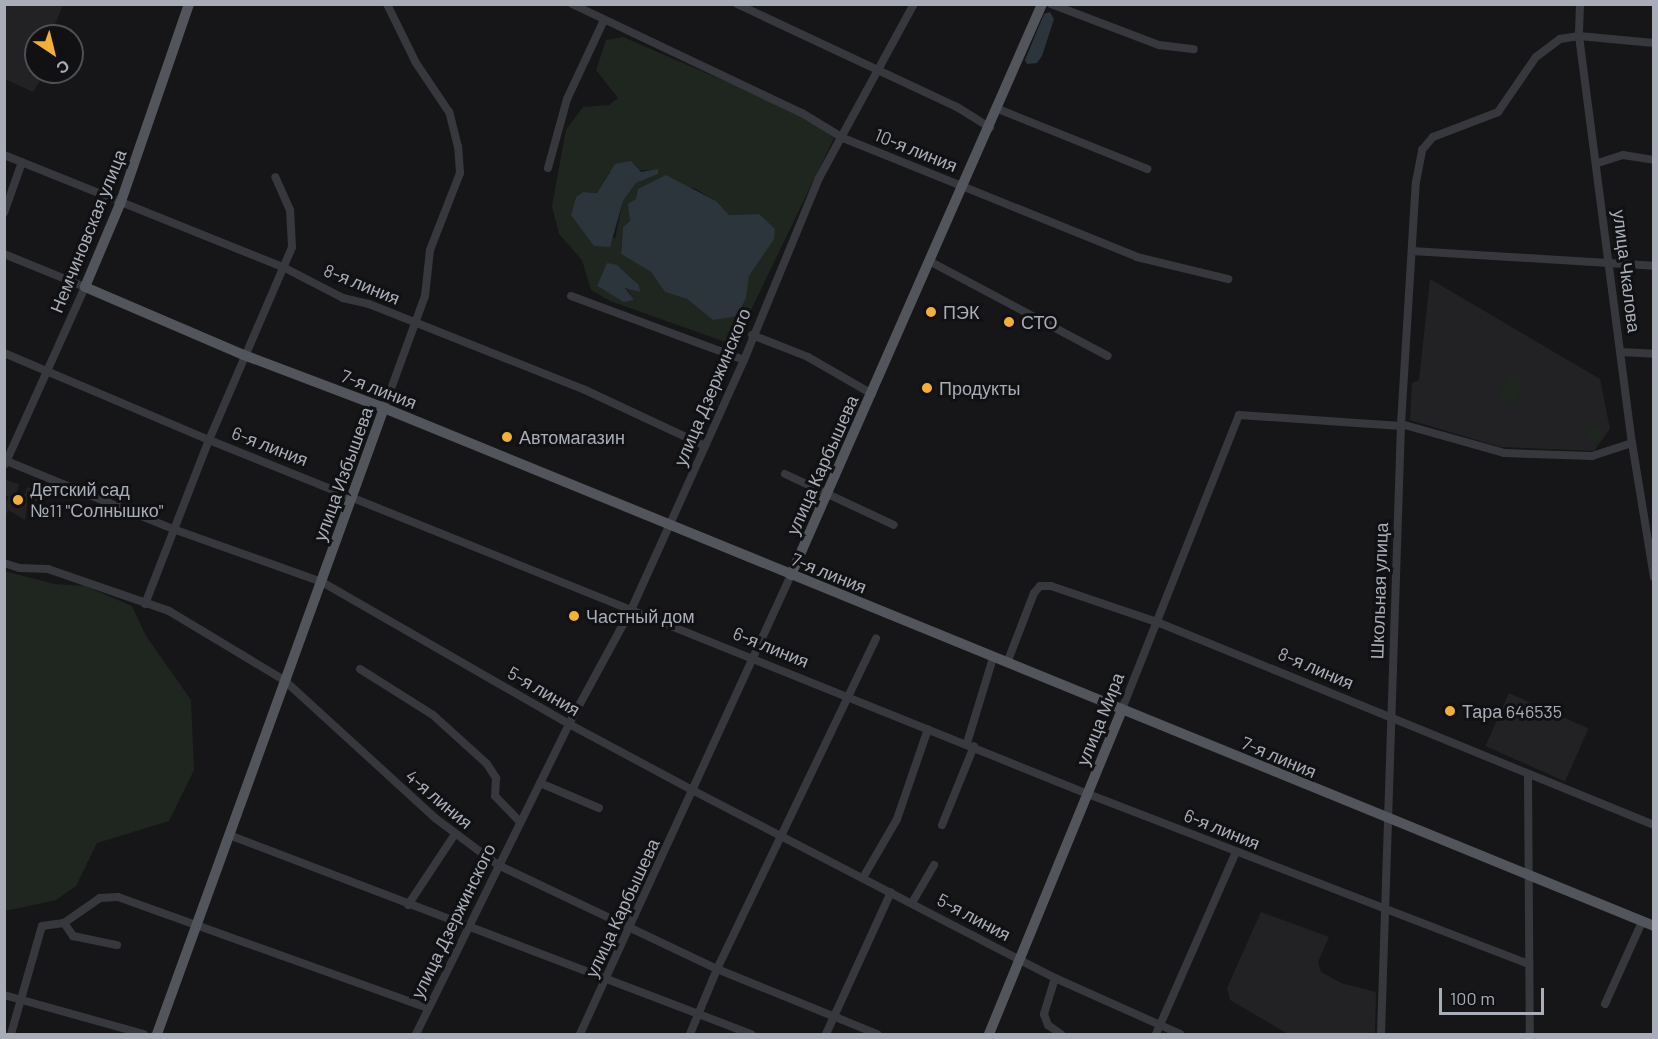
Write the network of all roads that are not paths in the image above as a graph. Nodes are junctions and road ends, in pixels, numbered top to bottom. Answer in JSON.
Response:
{"nodes":[{"id":1,"x":189,"y":4,"type":"edge"},
{"id":2,"x":387,"y":4,"type":"edge"},
{"id":3,"x":572,"y":4,"type":"edge"},
{"id":4,"x":736,"y":4,"type":"edge"},
{"id":5,"x":914,"y":4,"type":"edge"},
{"id":6,"x":1042,"y":4,"type":"edge"},
{"id":7,"x":1051,"y":4,"type":"edge"},
{"id":8,"x":1580,"y":4,"type":"edge"},
{"id":9,"x":604,"y":20,"type":"junction"},
{"id":10,"x":1579,"y":36,"type":"junction"},
{"id":11,"x":1653,"y":43,"type":"edge"},
{"id":12,"x":1194,"y":49,"type":"dead end"},
{"id":13,"x":880,"y":71,"type":"junction"},
{"id":14,"x":998,"y":109,"type":"junction"},
{"id":15,"x":990,"y":128,"type":"junction"},
{"id":16,"x":843,"y":138,"type":"junction"},
{"id":17,"x":4,"y":155,"type":"edge"},
{"id":18,"x":1653,"y":160,"type":"edge"},
{"id":19,"x":22,"y":162,"type":"junction"},
{"id":20,"x":1598,"y":163,"type":"junction"},
{"id":21,"x":548,"y":168,"type":"dead end"},
{"id":22,"x":1147,"y":169,"type":"dead end"},
{"id":23,"x":275,"y":177,"type":"dead end"},
{"id":24,"x":963,"y":188,"type":"junction"},
{"id":25,"x":120,"y":204,"type":"junction"},
{"id":26,"x":4,"y":213,"type":"edge"},
{"id":27,"x":1412,"y":250,"type":"junction"},
{"id":28,"x":4,"y":254,"type":"edge"},
{"id":29,"x":931,"y":262,"type":"junction"},
{"id":30,"x":1610,"y":263,"type":"junction"},
{"id":31,"x":1653,"y":266,"type":"edge"},
{"id":32,"x":283,"y":267,"type":"junction"},
{"id":33,"x":1228,"y":279,"type":"dead end"},
{"id":34,"x":85,"y":286,"type":"junction"},
{"id":35,"x":571,"y":296,"type":"dead end"},
{"id":36,"x":415,"y":323,"type":"junction"},
{"id":37,"x":752,"y":335,"type":"junction"},
{"id":38,"x":1621,"y":352,"type":"junction"},
{"id":39,"x":4,"y":353,"type":"edge"},
{"id":40,"x":1653,"y":354,"type":"edge"},
{"id":41,"x":244,"y":355,"type":"junction"},
{"id":42,"x":1108,"y":356,"type":"dead end"},
{"id":43,"x":744,"y":360,"type":"junction"},
{"id":44,"x":47,"y":371,"type":"junction"},
{"id":45,"x":872,"y":394,"type":"junction"},
{"id":46,"x":384,"y":408,"type":"junction"},
{"id":47,"x":1401,"y":425,"type":"junction"},
{"id":48,"x":208,"y":440,"type":"junction"},
{"id":49,"x":1632,"y":443,"type":"junction"},
{"id":50,"x":705,"y":446,"type":"junction"},
{"id":51,"x":5,"y":462,"type":"edge"},
{"id":52,"x":785,"y":474,"type":"dead end"},
{"id":53,"x":826,"y":494,"type":"junction"},
{"id":54,"x":353,"y":495,"type":"junction"},
{"id":55,"x":668,"y":525,"type":"junction"},
{"id":56,"x":894,"y":525,"type":"dead end"},
{"id":57,"x":173,"y":529,"type":"junction"},
{"id":58,"x":4,"y":564,"type":"edge"},
{"id":59,"x":791,"y":575,"type":"junction"},
{"id":60,"x":1653,"y":577,"type":"edge"},
{"id":61,"x":322,"y":582,"type":"junction"},
{"id":62,"x":145,"y":604,"type":"junction"},
{"id":63,"x":632,"y":608,"type":"junction"},
{"id":64,"x":1157,"y":622,"type":"junction"},
{"id":65,"x":876,"y":638,"type":"dead end"},
{"id":66,"x":752,"y":658,"type":"junction"},
{"id":67,"x":993,"y":658,"type":"junction"},
{"id":68,"x":1006,"y":663,"type":"junction"},
{"id":69,"x":360,"y":669,"type":"dead end"},
{"id":70,"x":284,"y":680,"type":"junction"},
{"id":71,"x":847,"y":696,"type":"junction"},
{"id":72,"x":1122,"y":710,"type":"junction"},
{"id":73,"x":1391,"y":718,"type":"junction"},
{"id":74,"x":569,"y":724,"type":"junction"},
{"id":75,"x":928,"y":729,"type":"junction"},
{"id":76,"x":970,"y":744,"type":"junction"},
{"id":77,"x":1528,"y":776,"type":"junction"},
{"id":78,"x":540,"y":783,"type":"junction"},
{"id":79,"x":694,"y":790,"type":"junction"},
{"id":80,"x":1088,"y":794,"type":"junction"},
{"id":81,"x":599,"y":808,"type":"dead end"},
{"id":82,"x":1386,"y":819,"type":"junction"},
{"id":83,"x":520,"y":822,"type":"junction"},
{"id":84,"x":942,"y":825,"type":"dead end"},
{"id":85,"x":1653,"y":825,"type":"edge"},
{"id":86,"x":782,"y":833,"type":"junction"},
{"id":87,"x":455,"y":834,"type":"junction"},
{"id":88,"x":229,"y":835,"type":"junction"},
{"id":89,"x":1236,"y":852,"type":"junction"},
{"id":90,"x":498,"y":865,"type":"junction"},
{"id":91,"x":934,"y":865,"type":"dead end"},
{"id":92,"x":864,"y":876,"type":"junction"},
{"id":93,"x":1528,"y":877,"type":"junction"},
{"id":94,"x":891,"y":892,"type":"junction"},
{"id":95,"x":912,"y":903,"type":"junction"},
{"id":96,"x":408,"y":905,"type":"junction"},
{"id":97,"x":1384,"y":909,"type":"junction"},
{"id":98,"x":1642,"y":922,"type":"junction"},
{"id":99,"x":64,"y":923,"type":"junction"},
{"id":100,"x":196,"y":926,"type":"junction"},
{"id":101,"x":1653,"y":926,"type":"edge"},
{"id":102,"x":632,"y":927,"type":"junction"},
{"id":103,"x":467,"y":928,"type":"junction"},
{"id":104,"x":117,"y":945,"type":"dead end"},
{"id":105,"x":1021,"y":960,"type":"junction"},
{"id":106,"x":1529,"y":964,"type":"junction"},
{"id":107,"x":717,"y":969,"type":"junction"},
{"id":108,"x":1056,"y":978,"type":"junction"},
{"id":109,"x":606,"y":980,"type":"junction"},
{"id":110,"x":4,"y":995,"type":"edge"},
{"id":111,"x":23,"y":1001,"type":"junction"},
{"id":112,"x":1605,"y":1004,"type":"dead end"},
{"id":113,"x":428,"y":1008,"type":"junction"},
{"id":114,"x":698,"y":1015,"type":"junction"},
{"id":115,"x":834,"y":1016,"type":"junction"},
{"id":116,"x":1157,"y":1030,"type":"edge"},
{"id":117,"x":11,"y":1035,"type":"edge"},
{"id":118,"x":144,"y":1035,"type":"edge"},
{"id":119,"x":157,"y":1035,"type":"edge"},
{"id":120,"x":416,"y":1035,"type":"edge"},
{"id":121,"x":580,"y":1035,"type":"edge"},
{"id":122,"x":690,"y":1035,"type":"edge"},
{"id":123,"x":751,"y":1035,"type":"edge"},
{"id":124,"x":826,"y":1035,"type":"edge"},
{"id":125,"x":877,"y":1035,"type":"edge"},
{"id":126,"x":989,"y":1035,"type":"edge"},
{"id":127,"x":1061,"y":1035,"type":"edge"},
{"id":128,"x":1180,"y":1035,"type":"edge"},
{"id":129,"x":1381,"y":1035,"type":"edge"},
{"id":130,"x":1530,"y":1035,"type":"edge"}],
"edges":[{"from":1,"to":25,"type":"main road","name":"Немчиновская улица"},
{"from":2,"to":36,"type":"street","name":"улица Избышева"},
{"from":3,"to":9,"type":"street","name":"10-я линия"},
{"from":4,"to":13,"type":"street"},
{"from":5,"to":13,"type":"street","name":"улица Дзержинского"},
{"from":6,"to":14,"type":"main road","name":"улица Карбышева"},
{"from":7,"to":12,"type":"street"},
{"from":8,"to":10,"type":"street","name":"улица Чкалова"},
{"from":9,"to":16,"type":"street","name":"10-я линия"},
{"from":9,"to":21,"type":"street"},
{"from":10,"to":11,"type":"street"},
{"from":10,"to":20,"type":"street","name":"улица Чкалова"},
{"from":10,"to":27,"type":"street","name":"Школьная улица"},
{"from":13,"to":15,"type":"street"},
{"from":13,"to":16,"type":"street","name":"улица Дзержинского"},
{"from":14,"to":15,"type":"main road","name":"улица Карбышева"},
{"from":14,"to":22,"type":"street"},
{"from":15,"to":24,"type":"main road","name":"улица Карбышева"},
{"from":16,"to":24,"type":"street","name":"10-я линия"},
{"from":16,"to":37,"type":"street","name":"улица Дзержинского"},
{"from":17,"to":19,"type":"street","name":"8-я линия"},
{"from":18,"to":20,"type":"street"},
{"from":19,"to":25,"type":"street","name":"8-я линия"},
{"from":19,"to":26,"type":"street"},
{"from":20,"to":30,"type":"street","name":"улица Чкалова"},
{"from":23,"to":32,"type":"street"},
{"from":24,"to":29,"type":"main road","name":"улица Карбышева"},
{"from":24,"to":33,"type":"street","name":"10-я линия"},
{"from":25,"to":32,"type":"street","name":"8-я линия"},
{"from":25,"to":34,"type":"main road","name":"Немчиновская улица"},
{"from":27,"to":30,"type":"street"},
{"from":27,"to":47,"type":"street","name":"Школьная улица"},
{"from":28,"to":34,"type":"street","name":"7-я линия"},
{"from":29,"to":42,"type":"street"},
{"from":29,"to":45,"type":"main road","name":"улица Карбышева"},
{"from":30,"to":31,"type":"street"},
{"from":30,"to":38,"type":"street","name":"улица Чкалова"},
{"from":32,"to":36,"type":"street","name":"8-я линия"},
{"from":32,"to":41,"type":"street"},
{"from":34,"to":41,"type":"main road","name":"7-я линия"},
{"from":34,"to":44,"type":"street","name":"Немчиновская улица"},
{"from":35,"to":43,"type":"street"},
{"from":36,"to":46,"type":"street","name":"улица Избышева"},
{"from":36,"to":50,"type":"street","name":"8-я линия"},
{"from":37,"to":43,"type":"street","name":"улица Дзержинского"},
{"from":37,"to":45,"type":"street"},
{"from":38,"to":40,"type":"street"},
{"from":38,"to":49,"type":"street","name":"улица Чкалова"},
{"from":39,"to":44,"type":"street","name":"6-я линия"},
{"from":41,"to":46,"type":"main road","name":"7-я линия"},
{"from":41,"to":48,"type":"street"},
{"from":43,"to":50,"type":"street","name":"улица Дзержинского"},
{"from":44,"to":48,"type":"street","name":"6-я линия"},
{"from":44,"to":51,"type":"street","name":"Немчиновская улица"},
{"from":45,"to":53,"type":"main road","name":"улица Карбышева"},
{"from":46,"to":54,"type":"main road","name":"улица Избышева"},
{"from":46,"to":55,"type":"main road","name":"7-я линия"},
{"from":47,"to":49,"type":"street"},
{"from":47,"to":64,"type":"street","name":"улица Мира"},
{"from":47,"to":73,"type":"street","name":"Школьная улица"},
{"from":48,"to":54,"type":"street","name":"6-я линия"},
{"from":48,"to":57,"type":"street"},
{"from":49,"to":60,"type":"street","name":"улица Чкалова"},
{"from":50,"to":55,"type":"street","name":"улица Дзержинского"},
{"from":51,"to":57,"type":"street","name":"5-я линия"},
{"from":52,"to":53,"type":"street"},
{"from":53,"to":56,"type":"street"},
{"from":53,"to":59,"type":"main road","name":"улица Карбышева"},
{"from":54,"to":61,"type":"main road","name":"улица Избышева"},
{"from":54,"to":63,"type":"street","name":"6-я линия"},
{"from":55,"to":59,"type":"main road","name":"7-я линия"},
{"from":55,"to":63,"type":"street","name":"улица Дзержинского"},
{"from":57,"to":61,"type":"street","name":"5-я линия"},
{"from":57,"to":62,"type":"street"},
{"from":58,"to":62,"type":"street","name":"4-я линия"},
{"from":59,"to":66,"type":"street","name":"улица Карбышева"},
{"from":59,"to":67,"type":"main road","name":"7-я линия"},
{"from":61,"to":70,"type":"main road","name":"улица Избышева"},
{"from":61,"to":74,"type":"street","name":"5-я линия"},
{"from":62,"to":70,"type":"street","name":"4-я линия"},
{"from":63,"to":66,"type":"street","name":"6-я линия"},
{"from":63,"to":74,"type":"street","name":"улица Дзержинского"},
{"from":64,"to":68,"type":"street","name":"8-я линия"},
{"from":64,"to":72,"type":"street","name":"улица Мира"},
{"from":64,"to":73,"type":"street","name":"8-я линия"},
{"from":65,"to":71,"type":"street"},
{"from":66,"to":71,"type":"street","name":"6-я линия"},
{"from":66,"to":79,"type":"street","name":"улица Карбышева"},
{"from":67,"to":68,"type":"main road","name":"7-я линия"},
{"from":67,"to":76,"type":"street"},
{"from":68,"to":72,"type":"main road","name":"7-я линия"},
{"from":69,"to":83,"type":"street"},
{"from":70,"to":87,"type":"street","name":"4-я линия"},
{"from":70,"to":88,"type":"main road","name":"улица Избышева"},
{"from":71,"to":75,"type":"street","name":"6-я линия"},
{"from":71,"to":86,"type":"street"},
{"from":72,"to":80,"type":"main road","name":"улица Мира"},
{"from":72,"to":82,"type":"main road","name":"7-я линия"},
{"from":73,"to":77,"type":"street","name":"8-я линия"},
{"from":73,"to":82,"type":"street","name":"Школьная улица"},
{"from":74,"to":78,"type":"street","name":"улица Дзержинского"},
{"from":74,"to":79,"type":"street","name":"5-я линия"},
{"from":75,"to":76,"type":"street","name":"6-я линия"},
{"from":75,"to":92,"type":"street"},
{"from":76,"to":80,"type":"street","name":"6-я линия"},
{"from":76,"to":84,"type":"street"},
{"from":77,"to":85,"type":"street","name":"8-я линия"},
{"from":77,"to":93,"type":"street"},
{"from":78,"to":81,"type":"street"},
{"from":78,"to":83,"type":"street","name":"улица Дзержинского"},
{"from":79,"to":86,"type":"street","name":"5-я линия"},
{"from":79,"to":102,"type":"street","name":"улица Карбышева"},
{"from":80,"to":89,"type":"street","name":"6-я линия"},
{"from":80,"to":105,"type":"main road","name":"улица Мира"},
{"from":82,"to":93,"type":"main road","name":"7-я линия"},
{"from":82,"to":97,"type":"street","name":"Школьная улица"},
{"from":83,"to":90,"type":"street","name":"улица Дзержинского"},
{"from":86,"to":92,"type":"street","name":"5-я линия"},
{"from":86,"to":107,"type":"street"},
{"from":87,"to":90,"type":"street","name":"4-я линия"},
{"from":87,"to":96,"type":"street"},
{"from":88,"to":96,"type":"street"},
{"from":88,"to":100,"type":"main road","name":"улица Избышева"},
{"from":89,"to":97,"type":"street","name":"6-я линия"},
{"from":89,"to":116,"type":"street"},
{"from":90,"to":102,"type":"street","name":"4-я линия"},
{"from":90,"to":103,"type":"street","name":"улица Дзержинского"},
{"from":91,"to":95,"type":"street"},
{"from":92,"to":94,"type":"street","name":"5-я линия"},
{"from":93,"to":98,"type":"main road","name":"7-я линия"},
{"from":93,"to":106,"type":"street"},
{"from":94,"to":95,"type":"street","name":"5-я линия"},
{"from":94,"to":115,"type":"street"},
{"from":95,"to":105,"type":"street","name":"5-я линия"},
{"from":96,"to":103,"type":"street"},
{"from":97,"to":106,"type":"street","name":"6-я линия"},
{"from":97,"to":129,"type":"street","name":"Школьная улица"},
{"from":98,"to":101,"type":"main road","name":"7-я линия"},
{"from":98,"to":112,"type":"street"},
{"from":99,"to":100,"type":"street"},
{"from":99,"to":104,"type":"street"},
{"from":99,"to":111,"type":"street"},
{"from":100,"to":113,"type":"street"},
{"from":100,"to":119,"type":"main road","name":"улица Избышева"},
{"from":102,"to":107,"type":"street","name":"4-я линия"},
{"from":102,"to":109,"type":"street","name":"улица Карбышева"},
{"from":103,"to":109,"type":"street"},
{"from":103,"to":113,"type":"street","name":"улица Дзержинского"},
{"from":105,"to":108,"type":"street","name":"5-я линия"},
{"from":105,"to":126,"type":"main road","name":"улица Мира"},
{"from":106,"to":130,"type":"street"},
{"from":107,"to":114,"type":"street"},
{"from":107,"to":115,"type":"street","name":"4-я линия"},
{"from":108,"to":116,"type":"street","name":"5-я линия"},
{"from":108,"to":127,"type":"street"},
{"from":109,"to":114,"type":"street"},
{"from":109,"to":121,"type":"street","name":"улица Карбышева"},
{"from":110,"to":111,"type":"street"},
{"from":111,"to":117,"type":"street"},
{"from":111,"to":118,"type":"street"},
{"from":113,"to":120,"type":"street","name":"улица Дзержинского"},
{"from":114,"to":122,"type":"street"},
{"from":114,"to":123,"type":"street"},
{"from":115,"to":124,"type":"street"},
{"from":115,"to":125,"type":"street","name":"4-я линия"},
{"from":116,"to":128,"type":"street","name":"5-я линия"}]}
